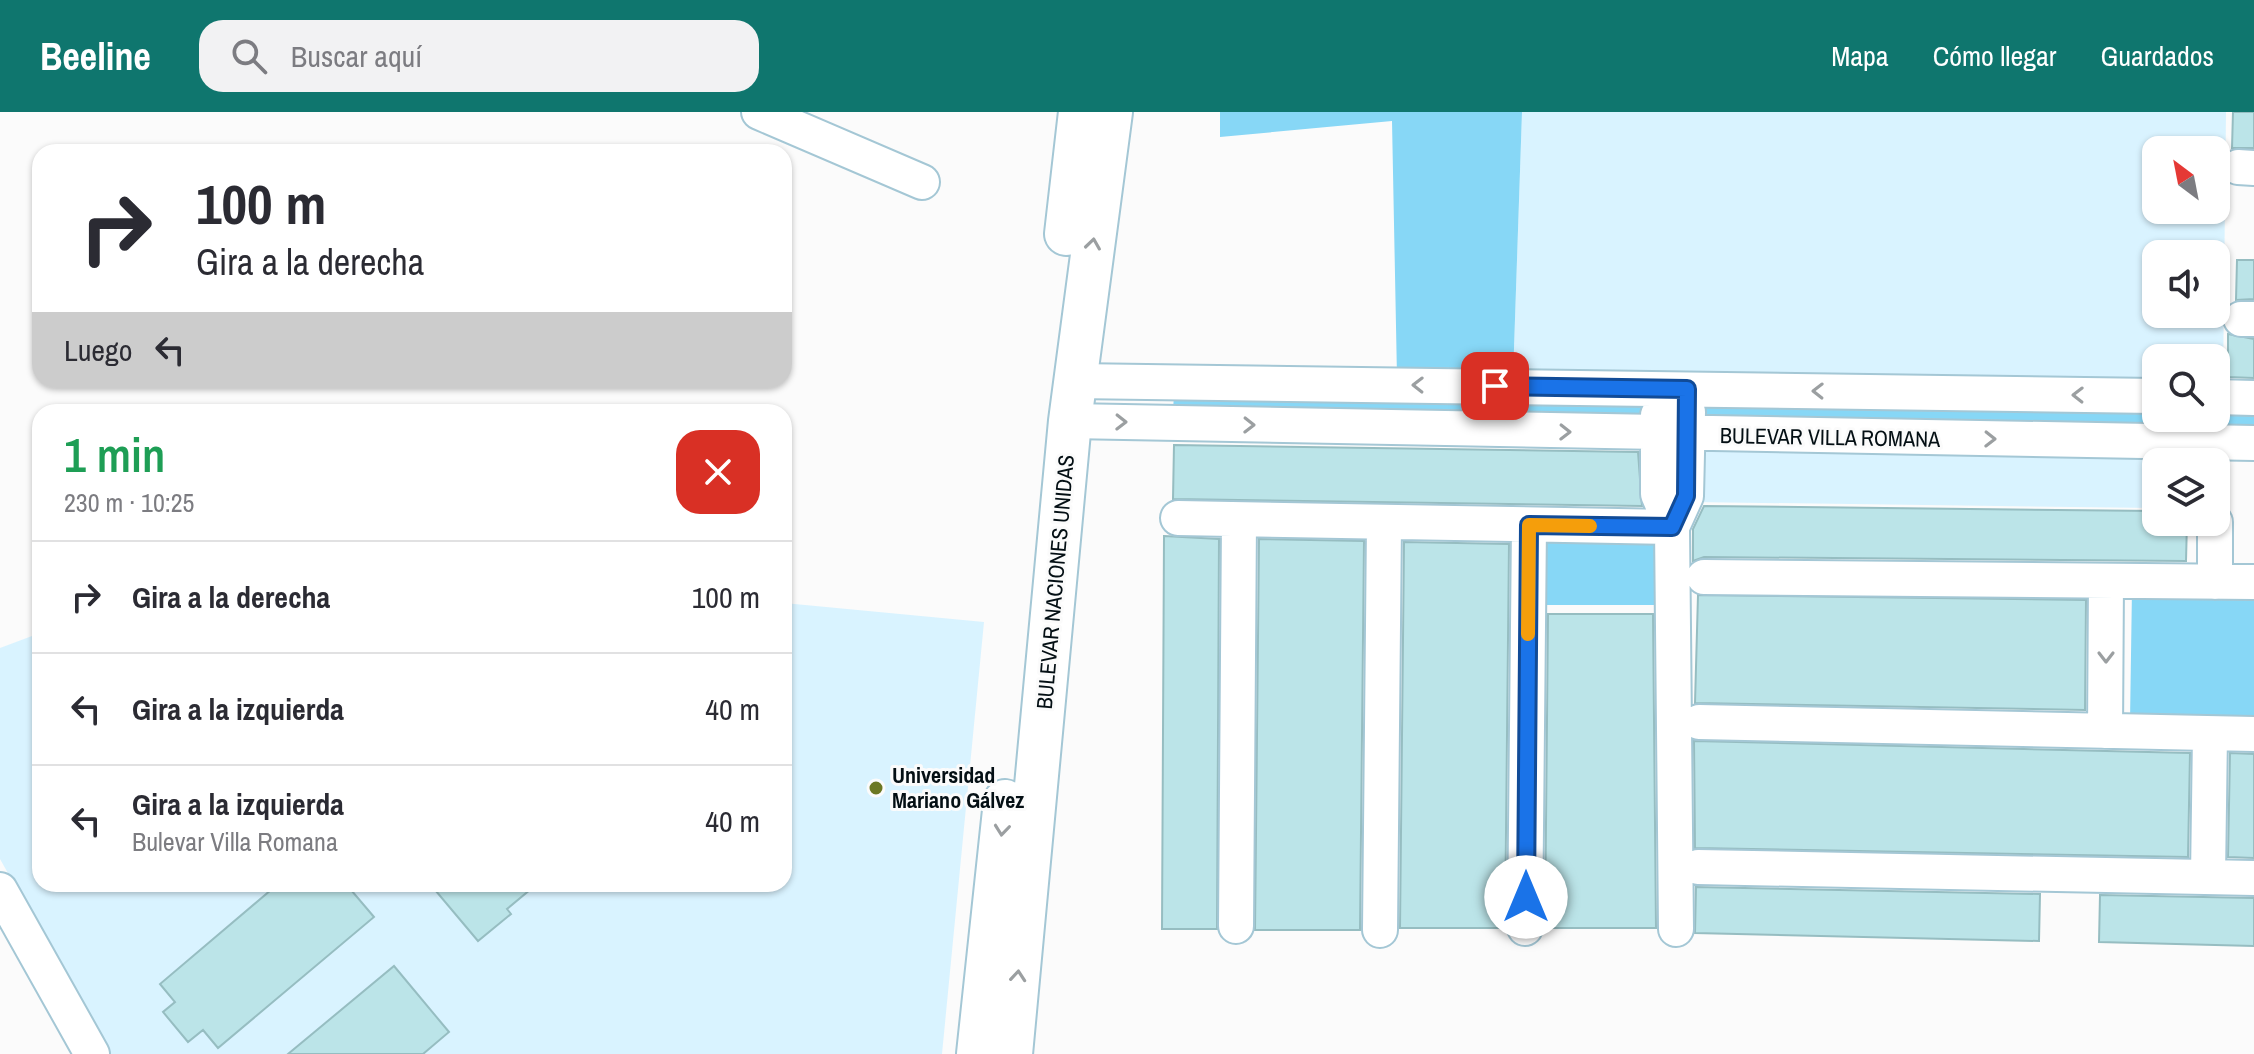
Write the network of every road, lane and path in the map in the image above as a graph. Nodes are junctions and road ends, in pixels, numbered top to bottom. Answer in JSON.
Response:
{"nodes":[{"id":1,"x":759,"y":112,"type":"edge"},
{"id":2,"x":1080,"y":112,"type":"edge"},
{"id":3,"x":1111,"y":112,"type":"edge"},
{"id":4,"x":922,"y":182,"type":"dead end"},
{"id":5,"x":1673,"y":389,"type":"junction"},
{"id":6,"x":2142,"y":396,"type":"edge"},
{"id":7,"x":2230,"y":397,"type":"edge"},
{"id":8,"x":2254,"y":398,"type":"edge"},
{"id":9,"x":1072,"y":401,"type":"junction"},
{"id":10,"x":1673,"y":434,"type":"junction"},
{"id":11,"x":2215,"y":441,"type":"edge"},
{"id":12,"x":2254,"y":443,"type":"edge"},
{"id":13,"x":1178,"y":518,"type":"dead end"},
{"id":14,"x":1239,"y":521,"type":"junction"},
{"id":15,"x":1384,"y":524,"type":"junction"},
{"id":16,"x":1529,"y":525,"type":"junction"},
{"id":17,"x":1672,"y":527,"type":"junction"},
{"id":18,"x":2215,"y":536,"type":"edge"},
{"id":19,"x":1704,"y":577,"type":"dead end"},
{"id":20,"x":2106,"y":582,"type":"junction"},
{"id":21,"x":2215,"y":582,"type":"junction"},
{"id":22,"x":2254,"y":582,"type":"edge"},
{"id":23,"x":1699,"y":722,"type":"dead end"},
{"id":24,"x":2105,"y":731,"type":"junction"},
{"id":25,"x":2210,"y":734,"type":"junction"},
{"id":26,"x":2254,"y":734,"type":"edge"},
{"id":27,"x":1698,"y":867,"type":"dead end"},
{"id":28,"x":2208,"y":877,"type":"junction"},
{"id":29,"x":2254,"y":878,"type":"edge"},
{"id":30,"x":0,"y":890,"type":"edge"},
{"id":31,"x":1236,"y":926,"type":"dead end"},
{"id":32,"x":1525,"y":928,"type":"dead end"},
{"id":33,"x":1676,"y":929,"type":"dead end"},
{"id":34,"x":1380,"y":930,"type":"dead end"},
{"id":35,"x":92,"y":1054,"type":"edge"},
{"id":36,"x":978,"y":1054,"type":"edge"},
{"id":37,"x":1011,"y":1054,"type":"edge"}],
"edges":[{"from":1,"to":4,"type":"street"},
{"from":2,"to":36,"type":"main road","name":"BULEVAR NACIONES UNIDAS","one_way":true},
{"from":9,"to":3,"type":"main road","name":"BULEVAR NACIONES UNIDAS","one_way":true},
{"from":6,"to":5,"type":"street","name":"BULEVAR VILLA ROMANA","one_way":true},
{"from":5,"to":9,"type":"street","name":"BULEVAR VILLA ROMANA","one_way":true},
{"from":5,"to":10,"type":"street"},
{"from":7,"to":8,"type":"street"},
{"from":9,"to":10,"type":"street","name":"BULEVAR VILLA ROMANA","one_way":true},
{"from":37,"to":9,"type":"main road","name":"BULEVAR NACIONES UNIDAS","one_way":true},
{"from":10,"to":11,"type":"street","name":"BULEVAR VILLA ROMANA","one_way":true},
{"from":10,"to":17,"type":"street"},
{"from":11,"to":12,"type":"street","name":"BULEVAR VILLA ROMANA"},
{"from":13,"to":14,"type":"street"},
{"from":14,"to":15,"type":"street"},
{"from":14,"to":31,"type":"street"},
{"from":15,"to":16,"type":"street"},
{"from":15,"to":34,"type":"street"},
{"from":16,"to":17,"type":"street"},
{"from":16,"to":32,"type":"street"},
{"from":17,"to":33,"type":"street"},
{"from":18,"to":21,"type":"street"},
{"from":19,"to":20,"type":"street"},
{"from":20,"to":21,"type":"street"},
{"from":20,"to":24,"type":"street","one_way":true},
{"from":21,"to":22,"type":"street"},
{"from":23,"to":24,"type":"street"},
{"from":24,"to":25,"type":"street"},
{"from":25,"to":26,"type":"street"},
{"from":25,"to":28,"type":"street"},
{"from":27,"to":28,"type":"street"},
{"from":28,"to":29,"type":"street"},
{"from":30,"to":35,"type":"street"}]}
